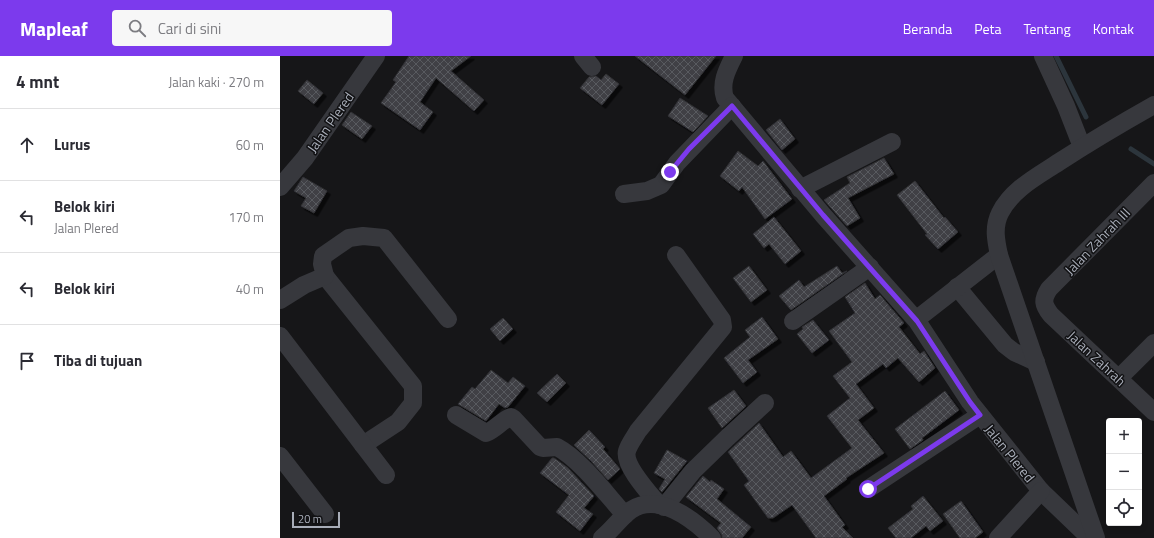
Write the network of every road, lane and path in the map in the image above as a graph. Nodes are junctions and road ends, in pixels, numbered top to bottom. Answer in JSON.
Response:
{"nodes":[{"id":1,"x":376,"y":56,"type":"edge"},
{"id":2,"x":734,"y":56,"type":"edge"},
{"id":3,"x":1043,"y":56,"type":"edge"},
{"id":4,"x":1154,"y":105,"type":"edge"},
{"id":5,"x":732,"y":106,"type":"junction"},
{"id":6,"x":892,"y":142,"type":"dead end"},
{"id":7,"x":1082,"y":147,"type":"junction"},
{"id":8,"x":1154,"y":183,"type":"edge"},
{"id":9,"x":280,"y":187,"type":"edge"},
{"id":10,"x":800,"y":188,"type":"junction"},
{"id":11,"x":624,"y":194,"type":"dead end"},
{"id":12,"x":676,"y":255,"type":"dead end"},
{"id":13,"x":999,"y":255,"type":"junction"},
{"id":14,"x":870,"y":267,"type":"junction"},
{"id":15,"x":325,"y":276,"type":"junction"},
{"id":16,"x":957,"y":287,"type":"junction"},
{"id":17,"x":280,"y":300,"type":"edge"},
{"id":18,"x":1044,"y":301,"type":"joint"},
{"id":19,"x":922,"y":315,"type":"dead end"},
{"id":20,"x":448,"y":319,"type":"dead end"},
{"id":21,"x":793,"y":321,"type":"dead end"},
{"id":22,"x":280,"y":336,"type":"edge"},
{"id":23,"x":1154,"y":343,"type":"edge"},
{"id":24,"x":1036,"y":362,"type":"junction"},
{"id":25,"x":1119,"y":378,"type":"junction"},
{"id":26,"x":765,"y":403,"type":"dead end"},
{"id":27,"x":1154,"y":412,"type":"edge"},
{"id":28,"x":456,"y":414,"type":"dead end"},
{"id":29,"x":980,"y":415,"type":"junction"},
{"id":30,"x":363,"y":446,"type":"junction"},
{"id":31,"x":280,"y":456,"type":"edge"},
{"id":32,"x":386,"y":475,"type":"dead end"},
{"id":33,"x":868,"y":489,"type":"dead end"},
{"id":34,"x":1041,"y":491,"type":"junction"},
{"id":35,"x":661,"y":506,"type":"junction"},
{"id":36,"x":325,"y":514,"type":"dead end"},
{"id":37,"x":625,"y":515,"type":"junction"},
{"id":38,"x":602,"y":538,"type":"edge"},
{"id":39,"x":712,"y":538,"type":"edge"},
{"id":40,"x":998,"y":538,"type":"edge"},
{"id":41,"x":1090,"y":538,"type":"edge"},
{"id":42,"x":1096,"y":538,"type":"edge"}],
"edges":[{"from":1,"to":9,"type":"street","name":"Jalan Plered"},
{"from":2,"to":5,"type":"street","name":"Jalan Plered"},
{"from":3,"to":7,"type":"street"},
{"from":4,"to":7,"type":"street"},
{"from":5,"to":10,"type":"street","name":"Jalan Plered"},
{"from":5,"to":11,"type":"street"},
{"from":6,"to":10,"type":"street"},
{"from":7,"to":13,"type":"street"},
{"from":8,"to":18,"type":"street","name":"Jalan Zahrah III"},
{"from":10,"to":14,"type":"street","name":"Jalan Plered"},
{"from":12,"to":35,"type":"street"},
{"from":13,"to":16,"type":"street"},
{"from":13,"to":24,"type":"street"},
{"from":14,"to":21,"type":"street"},
{"from":14,"to":29,"type":"street","name":"Jalan Plered"},
{"from":15,"to":17,"type":"street"},
{"from":15,"to":20,"type":"street"},
{"from":15,"to":30,"type":"street"},
{"from":16,"to":19,"type":"street"},
{"from":16,"to":24,"type":"street"},
{"from":18,"to":25,"type":"street","name":"Jalan Zahrah"},
{"from":22,"to":30,"type":"street"},
{"from":23,"to":25,"type":"street"},
{"from":24,"to":42,"type":"street"},
{"from":25,"to":27,"type":"street","name":"Jalan Zahrah"},
{"from":26,"to":35,"type":"street"},
{"from":28,"to":37,"type":"street"},
{"from":29,"to":33,"type":"street"},
{"from":29,"to":34,"type":"street","name":"Jalan Plered"},
{"from":30,"to":32,"type":"street"},
{"from":31,"to":36,"type":"street"},
{"from":34,"to":40,"type":"street"},
{"from":34,"to":41,"type":"street","name":"Jalan Plered"},
{"from":35,"to":37,"type":"street"},
{"from":35,"to":39,"type":"street"},
{"from":37,"to":38,"type":"street"}]}
